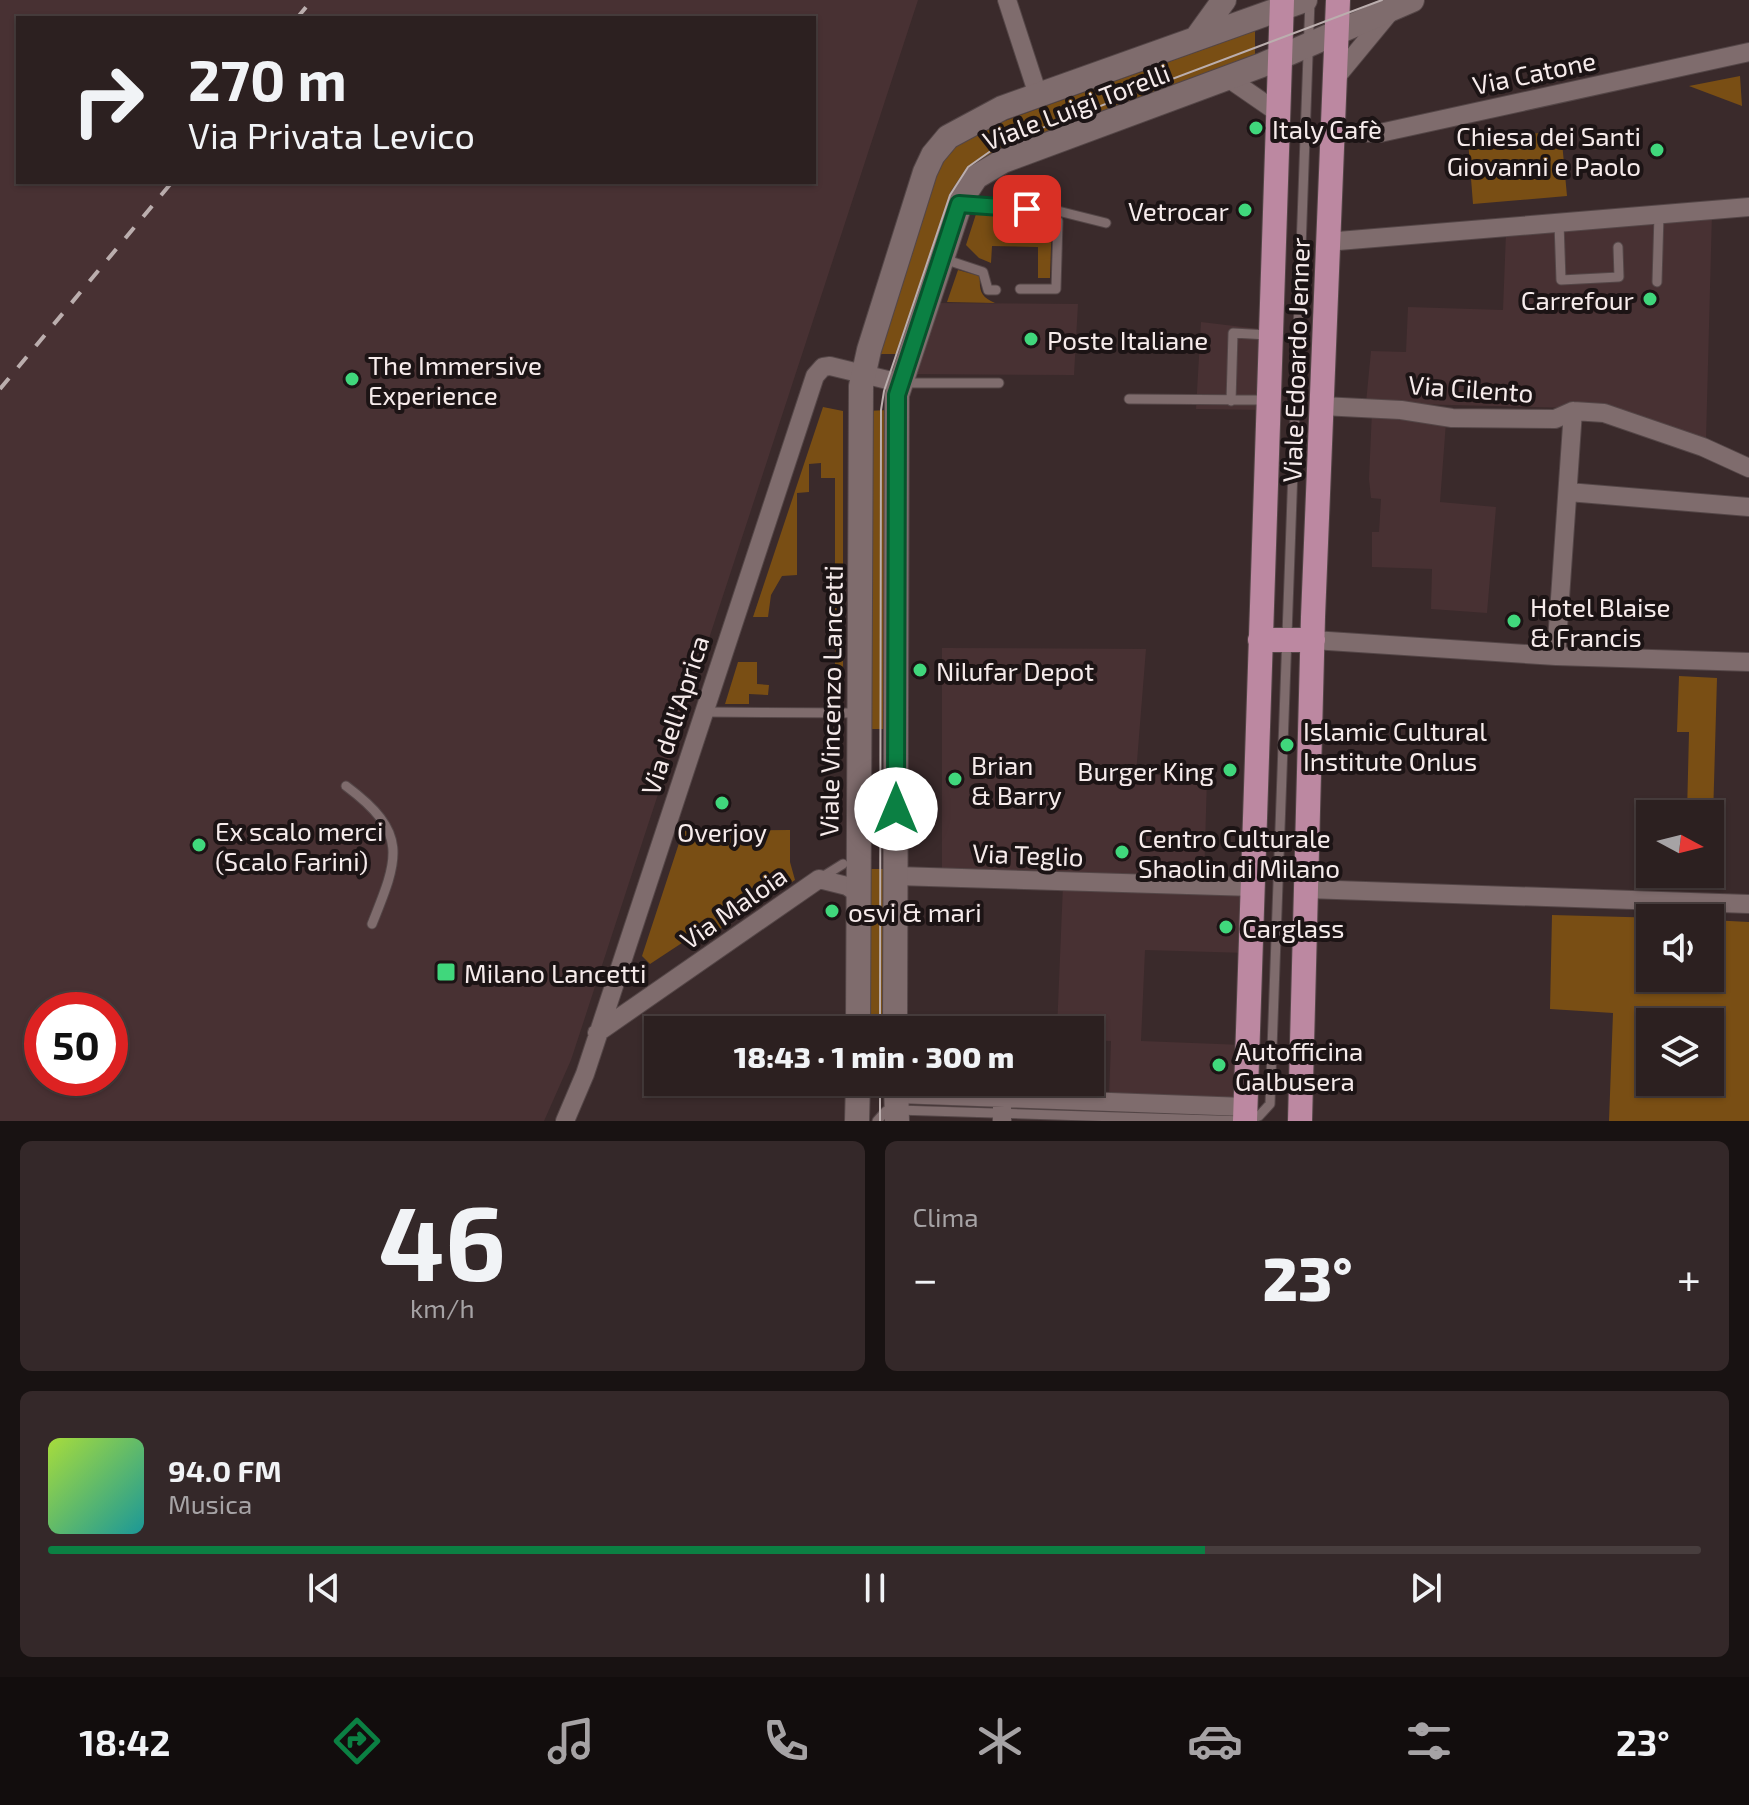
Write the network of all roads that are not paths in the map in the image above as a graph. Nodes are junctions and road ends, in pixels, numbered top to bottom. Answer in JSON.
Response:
{"nodes":[{"id":1,"x":1007,"y":0,"type":"edge"},
{"id":2,"x":1224,"y":0,"type":"edge"},
{"id":3,"x":1307,"y":0,"type":"edge"},
{"id":4,"x":1338,"y":0,"type":"edge"},
{"id":5,"x":1404,"y":3,"type":"edge"},
{"id":6,"x":1282,"y":4,"type":"edge"},
{"id":7,"x":1336,"y":35,"type":"junction"},
{"id":8,"x":1198,"y":36,"type":"junction"},
{"id":9,"x":1308,"y":46,"type":"junction"},
{"id":10,"x":1749,"y":52,"type":"edge"},
{"id":11,"x":1281,"y":57,"type":"junction"},
{"id":12,"x":1228,"y":78,"type":"junction"},
{"id":13,"x":1333,"y":81,"type":"junction"},
{"id":14,"x":1038,"y":95,"type":"junction"},
{"id":15,"x":1280,"y":114,"type":"junction"},
{"id":16,"x":1330,"y":132,"type":"junction"},
{"id":17,"x":933,"y":155,"type":"joint"},
{"id":18,"x":959,"y":204,"type":"junction"},
{"id":19,"x":1749,"y":207,"type":"edge"},
{"id":20,"x":1659,"y":215,"type":"junction"},
{"id":21,"x":1058,"y":221,"type":"dead end"},
{"id":22,"x":1106,"y":223,"type":"dead end"},
{"id":23,"x":1559,"y":223,"type":"junction"},
{"id":24,"x":1326,"y":242,"type":"junction"},
{"id":25,"x":1618,"y":247,"type":"dead end"},
{"id":26,"x":941,"y":258,"type":"junction"},
{"id":27,"x":1657,"y":282,"type":"dead end"},
{"id":28,"x":1020,"y":289,"type":"dead end"},
{"id":29,"x":996,"y":290,"type":"dead end"},
{"id":30,"x":1271,"y":335,"type":"junction"},
{"id":31,"x":863,"y":374,"type":"junction"},
{"id":32,"x":900,"y":383,"type":"junction"},
{"id":33,"x":999,"y":383,"type":"dead end"},
{"id":34,"x":1129,"y":399,"type":"dead end"},
{"id":35,"x":1269,"y":400,"type":"junction"},
{"id":36,"x":1231,"y":401,"type":"junction"},
{"id":37,"x":1322,"y":406,"type":"junction"},
{"id":38,"x":1573,"y":411,"type":"junction"},
{"id":39,"x":1749,"y":468,"type":"edge"},
{"id":40,"x":1568,"y":492,"type":"junction"},
{"id":41,"x":1749,"y":507,"type":"edge"},
{"id":42,"x":1260,"y":640,"type":"junction"},
{"id":43,"x":1288,"y":640,"type":"junction"},
{"id":44,"x":1313,"y":640,"type":"junction"},
{"id":45,"x":1556,"y":656,"type":"junction"},
{"id":46,"x":1749,"y":662,"type":"edge"},
{"id":47,"x":702,"y":712,"type":"junction"},
{"id":48,"x":858,"y":713,"type":"junction"},
{"id":49,"x":346,"y":786,"type":"dead end"},
{"id":50,"x":843,"y":864,"type":"dead end"},
{"id":51,"x":897,"y":876,"type":"junction"},
{"id":52,"x":819,"y":879,"type":"junction"},
{"id":53,"x":1253,"y":887,"type":"junction"},
{"id":54,"x":1307,"y":889,"type":"junction"},
{"id":55,"x":857,"y":893,"type":"junction"},
{"id":56,"x":1749,"y":904,"type":"edge"},
{"id":57,"x":372,"y":924,"type":"dead end"},
{"id":58,"x":858,"y":1016,"type":"edge"},
{"id":59,"x":895,"y":1016,"type":"edge"},
{"id":60,"x":597,"y":1033,"type":"junction"},
{"id":61,"x":858,"y":1096,"type":"edge"},
{"id":62,"x":861,"y":1096,"type":"edge"},
{"id":63,"x":893,"y":1106,"type":"edge"},
{"id":64,"x":1002,"y":1110,"type":"edge"},
{"id":65,"x":1245,"y":1116,"type":"edge"},
{"id":66,"x":565,"y":1121,"type":"edge"},
{"id":67,"x":857,"y":1121,"type":"edge"},
{"id":68,"x":868,"y":1121,"type":"edge"},
{"id":69,"x":1300,"y":1121,"type":"edge"}],
"edges":[{"from":1,"to":14,"type":"street"},
{"from":2,"to":8,"type":"main road"},
{"from":3,"to":6,"type":"main road","name":"Viale Luigi Torelli"},
{"from":3,"to":9,"type":"lane","name":"Viale Edoardo Jenner"},
{"from":4,"to":7,"type":"main road","name":"Viale Edoardo Jenner"},
{"from":5,"to":7,"type":"main road","name":"Viale Luigi Torelli"},
{"from":5,"to":13,"type":"street"},
{"from":6,"to":8,"type":"main road","name":"Viale Luigi Torelli"},
{"from":6,"to":11,"type":"main road","name":"Viale Edoardo Jenner"},
{"from":7,"to":9,"type":"main road","name":"Viale Luigi Torelli"},
{"from":7,"to":13,"type":"main road","name":"Viale Edoardo Jenner"},
{"from":8,"to":14,"type":"main road","name":"Viale Luigi Torelli"},
{"from":9,"to":11,"type":"main road","name":"Viale Luigi Torelli"},
{"from":9,"to":43,"type":"lane","name":"Viale Edoardo Jenner"},
{"from":10,"to":16,"type":"street","name":"Via Catone"},
{"from":11,"to":12,"type":"main road","name":"Viale Luigi Torelli"},
{"from":11,"to":15,"type":"main road","name":"Viale Edoardo Jenner"},
{"from":12,"to":15,"type":"street"},
{"from":12,"to":18,"type":"main road","name":"Viale Luigi Torelli"},
{"from":13,"to":16,"type":"main road","name":"Viale Edoardo Jenner"},
{"from":14,"to":17,"type":"main road","name":"Viale Luigi Torelli"},
{"from":15,"to":30,"type":"main road","name":"Viale Edoardo Jenner"},
{"from":16,"to":24,"type":"main road","name":"Viale Edoardo Jenner"},
{"from":17,"to":31,"type":"main road","name":"Viale Vincenzo Lancetti"},
{"from":18,"to":22,"type":"lane"},
{"from":18,"to":26,"type":"main road"},
{"from":19,"to":20,"type":"street"},
{"from":20,"to":23,"type":"street"},
{"from":20,"to":27,"type":"lane"},
{"from":21,"to":28,"type":"lane"},
{"from":23,"to":24,"type":"street"},
{"from":23,"to":25,"type":"lane"},
{"from":24,"to":37,"type":"main road","name":"Viale Edoardo Jenner"},
{"from":26,"to":29,"type":"lane"},
{"from":26,"to":32,"type":"main road"},
{"from":30,"to":35,"type":"main road","name":"Viale Edoardo Jenner"},
{"from":30,"to":36,"type":"lane"},
{"from":31,"to":32,"type":"street"},
{"from":31,"to":47,"type":"street","name":"Via dell'Aprica"},
{"from":31,"to":48,"type":"main road","name":"Viale Vincenzo Lancetti"},
{"from":32,"to":33,"type":"lane"},
{"from":32,"to":51,"type":"main road"},
{"from":34,"to":36,"type":"lane"},
{"from":35,"to":36,"type":"lane"},
{"from":35,"to":42,"type":"main road","name":"Viale Edoardo Jenner"},
{"from":37,"to":38,"type":"street","name":"Via Cilento"},
{"from":37,"to":44,"type":"main road","name":"Viale Edoardo Jenner"},
{"from":38,"to":39,"type":"street","name":"Via Cilento"},
{"from":38,"to":40,"type":"street"},
{"from":40,"to":41,"type":"street"},
{"from":40,"to":45,"type":"street"},
{"from":42,"to":43,"type":"main road"},
{"from":42,"to":53,"type":"main road","name":"Viale Edoardo Jenner"},
{"from":43,"to":44,"type":"main road"},
{"from":43,"to":65,"type":"lane","name":"Viale Edoardo Jenner"},
{"from":44,"to":45,"type":"street"},
{"from":44,"to":54,"type":"main road","name":"Viale Edoardo Jenner"},
{"from":45,"to":46,"type":"street"},
{"from":47,"to":48,"type":"lane"},
{"from":47,"to":60,"type":"street","name":"Via dell'Aprica"},
{"from":48,"to":55,"type":"main road","name":"Viale Vincenzo Lancetti"},
{"from":49,"to":57,"type":"lane"},
{"from":50,"to":52,"type":"lane","name":"Via Maloia"},
{"from":51,"to":53,"type":"street","name":"Via Teglio"},
{"from":51,"to":59,"type":"main road"},
{"from":52,"to":55,"type":"street","name":"Via Maloia"},
{"from":52,"to":60,"type":"street","name":"Via Maloia"},
{"from":53,"to":65,"type":"main road","name":"Viale Edoardo Jenner"},
{"from":54,"to":56,"type":"street"},
{"from":54,"to":69,"type":"main road","name":"Viale Edoardo Jenner"},
{"from":55,"to":58,"type":"main road","name":"Viale Vincenzo Lancetti"},
{"from":60,"to":66,"type":"street","name":"Via dell'Aprica"},
{"from":61,"to":67,"type":"main road"},
{"from":62,"to":68,"type":"lane"},
{"from":63,"to":64,"type":"street"},
{"from":64,"to":65,"type":"street"}]}
